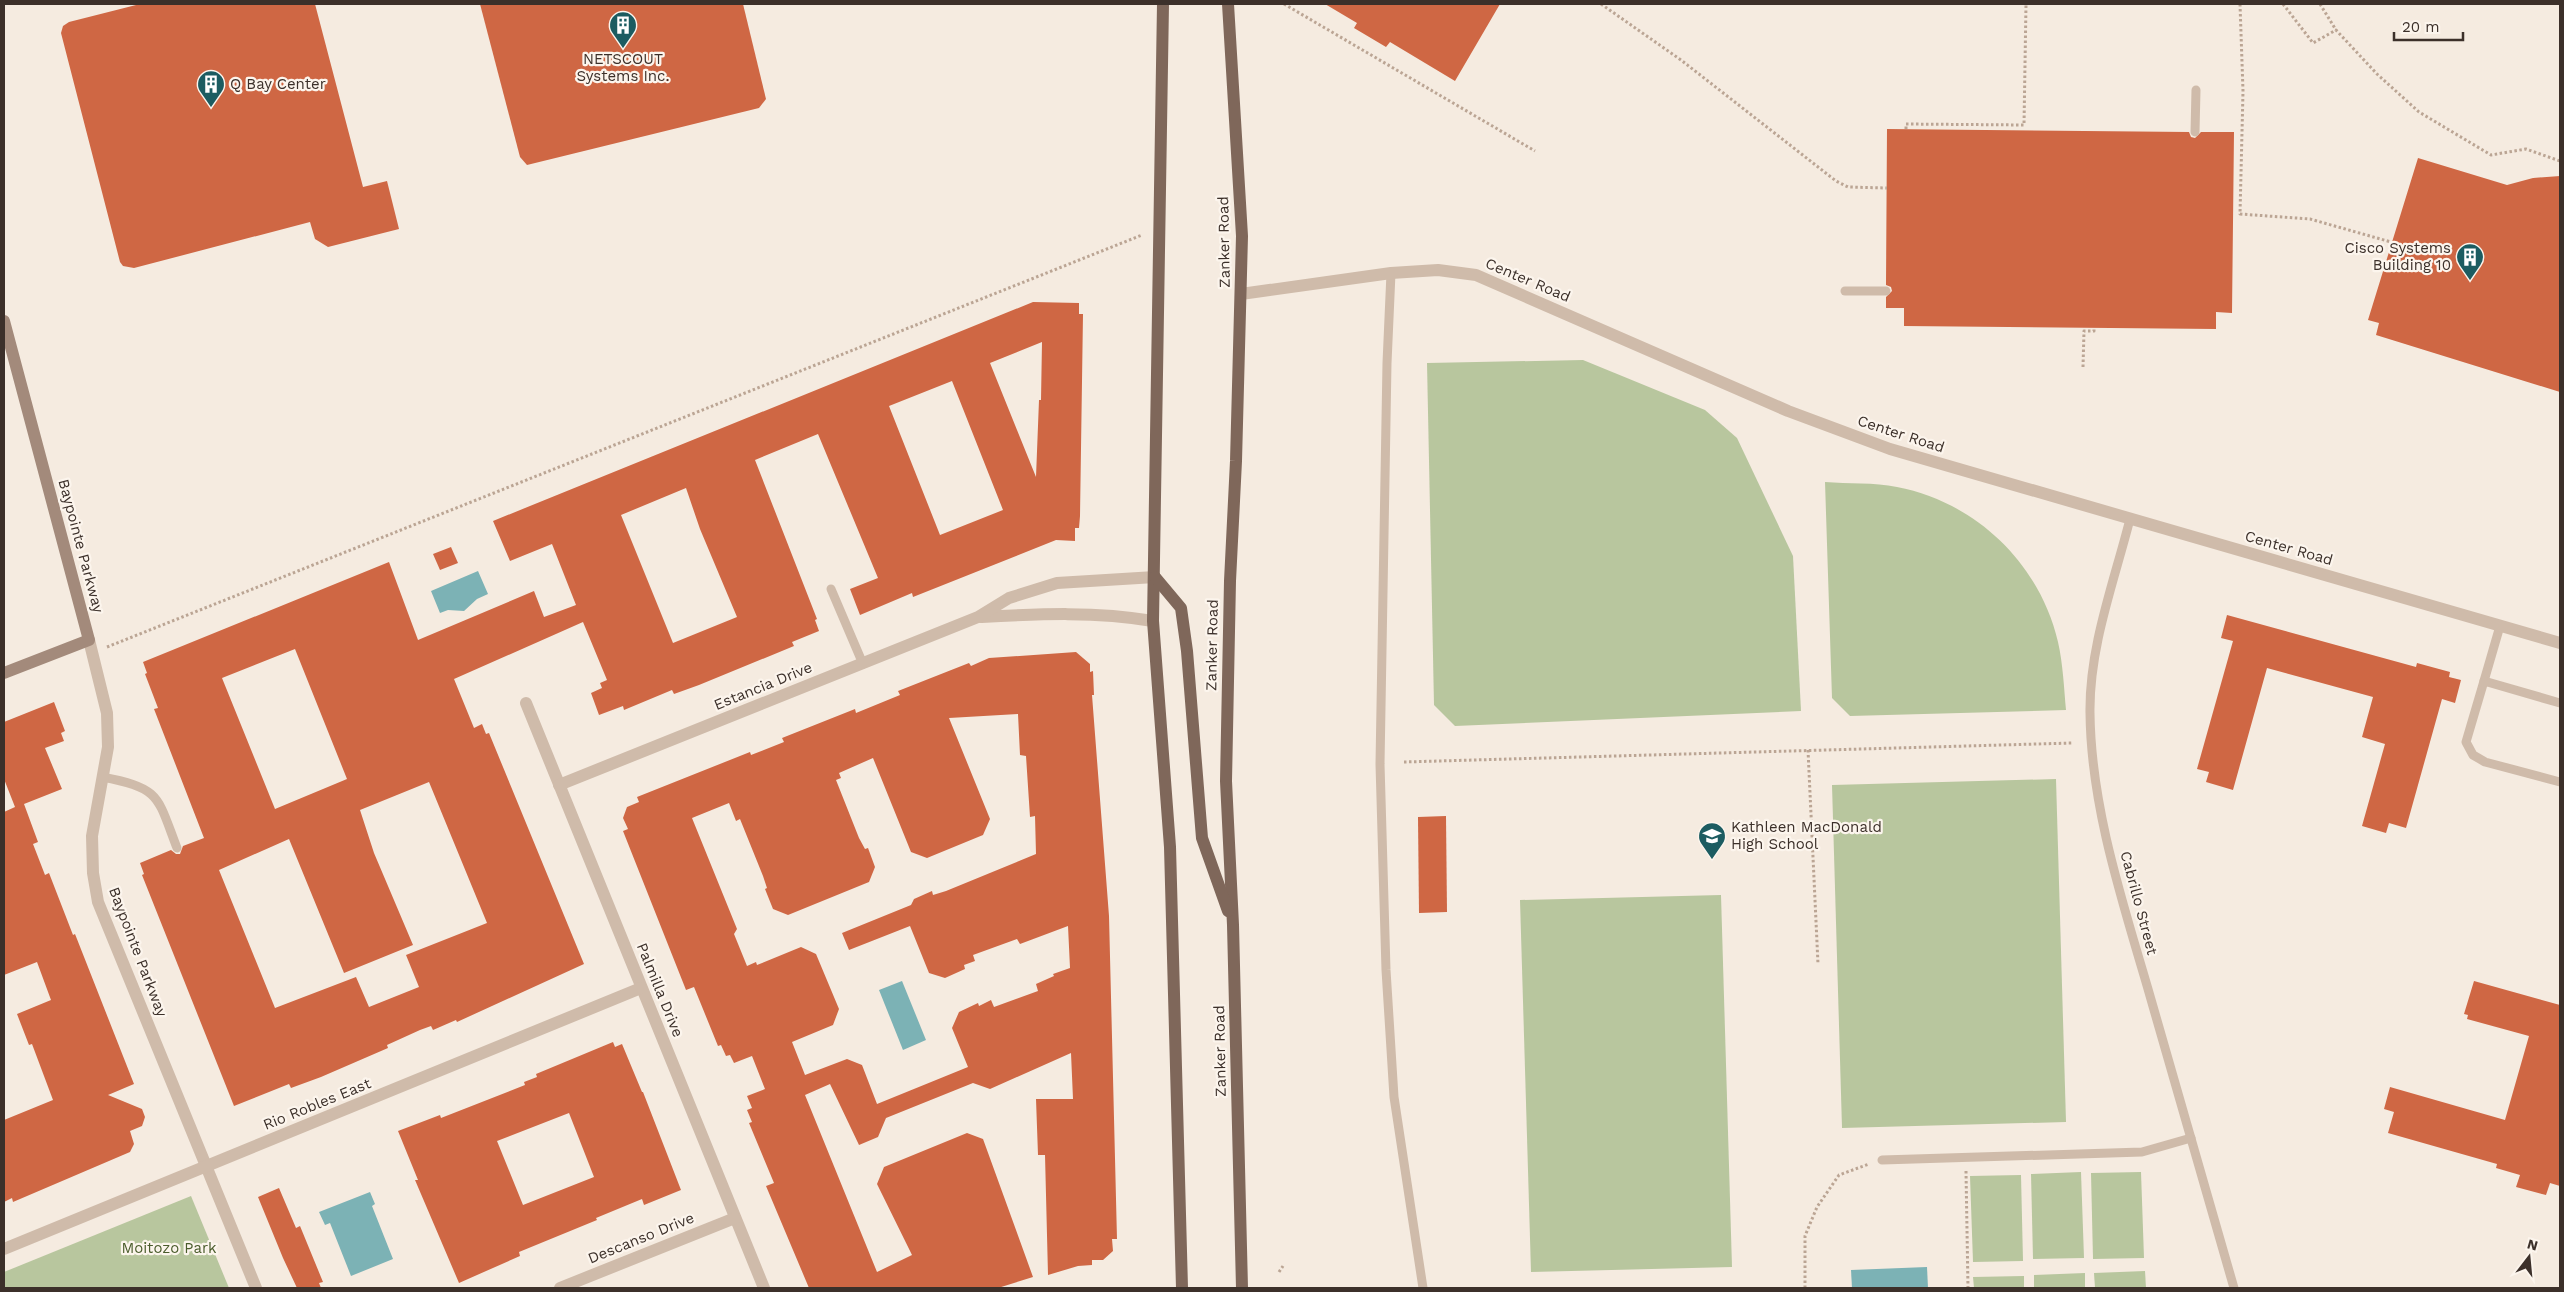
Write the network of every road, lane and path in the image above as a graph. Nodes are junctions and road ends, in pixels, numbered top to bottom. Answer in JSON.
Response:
{"nodes":[{"id":1,"x":1163,"y":4,"type":"edge"},
{"id":2,"x":1228,"y":4,"type":"edge"},
{"id":3,"x":1284,"y":4,"type":"edge"},
{"id":4,"x":1602,"y":4,"type":"edge"},
{"id":5,"x":2026,"y":4,"type":"edge"},
{"id":6,"x":2240,"y":4,"type":"edge"},
{"id":7,"x":2283,"y":4,"type":"edge"},
{"id":8,"x":2320,"y":4,"type":"edge"},
{"id":9,"x":2336,"y":30,"type":"junction"},
{"id":10,"x":2196,"y":90,"type":"dead end"},
{"id":11,"x":1906,"y":129,"type":"dead end"},
{"id":12,"x":2195,"y":132,"type":"dead end"},
{"id":13,"x":1535,"y":151,"type":"dead end"},
{"id":14,"x":2560,"y":162,"type":"edge"},
{"id":15,"x":1887,"y":188,"type":"dead end"},
{"id":16,"x":1160,"y":227,"type":"junction"},
{"id":17,"x":2392,"y":242,"type":"dead end"},
{"id":18,"x":1391,"y":274,"type":"junction"},
{"id":19,"x":1845,"y":291,"type":"dead end"},
{"id":20,"x":1886,"y":291,"type":"dead end"},
{"id":21,"x":1241,"y":294,"type":"junction"},
{"id":22,"x":4,"y":321,"type":"edge"},
{"id":23,"x":2094,"y":328,"type":"dead end"},
{"id":24,"x":2084,"y":367,"type":"dead end"},
{"id":25,"x":2130,"y":519,"type":"junction"},
{"id":26,"x":1155,"y":577,"type":"junction"},
{"id":27,"x":831,"y":589,"type":"dead end"},
{"id":28,"x":978,"y":617,"type":"junction"},
{"id":29,"x":1153,"y":621,"type":"junction"},
{"id":30,"x":2500,"y":626,"type":"junction"},
{"id":31,"x":90,"y":640,"type":"junction"},
{"id":32,"x":2560,"y":644,"type":"edge"},
{"id":33,"x":93,"y":653,"type":"junction"},
{"id":34,"x":863,"y":664,"type":"junction"},
{"id":35,"x":4,"y":673,"type":"edge"},
{"id":36,"x":2484,"y":681,"type":"junction"},
{"id":37,"x":526,"y":703,"type":"dead end"},
{"id":38,"x":2560,"y":703,"type":"edge"},
{"id":39,"x":2072,"y":743,"type":"dead end"},
{"id":40,"x":1808,"y":750,"type":"junction"},
{"id":41,"x":1404,"y":762,"type":"dead end"},
{"id":42,"x":102,"y":777,"type":"junction"},
{"id":43,"x":2560,"y":782,"type":"edge"},
{"id":44,"x":559,"y":785,"type":"junction"},
{"id":45,"x":177,"y":848,"type":"dead end"},
{"id":46,"x":1234,"y":925,"type":"junction"},
{"id":47,"x":1818,"y":964,"type":"dead end"},
{"id":48,"x":642,"y":988,"type":"junction"},
{"id":49,"x":2191,"y":1138,"type":"junction"},
{"id":50,"x":1966,"y":1157,"type":"junction"},
{"id":51,"x":1882,"y":1160,"type":"joint"},
{"id":52,"x":207,"y":1167,"type":"junction"},
{"id":53,"x":735,"y":1218,"type":"junction"},
{"id":54,"x":4,"y":1249,"type":"edge"},
{"id":55,"x":1283,"y":1266,"type":"dead end"},
{"id":56,"x":1279,"y":1272,"type":"dead end"},
{"id":57,"x":256,"y":1288,"type":"edge"},
{"id":58,"x":560,"y":1288,"type":"edge"},
{"id":59,"x":764,"y":1288,"type":"edge"},
{"id":60,"x":1182,"y":1288,"type":"edge"},
{"id":61,"x":1242,"y":1288,"type":"edge"},
{"id":62,"x":1423,"y":1288,"type":"edge"},
{"id":63,"x":1806,"y":1288,"type":"edge"},
{"id":64,"x":1968,"y":1288,"type":"edge"},
{"id":65,"x":2234,"y":1288,"type":"edge"}],
"edges":[{"from":1,"to":16,"type":"main road"},
{"from":2,"to":21,"type":"main road","name":"Zanker Road"},
{"from":3,"to":13,"type":"path"},
{"from":4,"to":15,"type":"path"},
{"from":5,"to":11,"type":"path"},
{"from":6,"to":17,"type":"path"},
{"from":7,"to":9,"type":"path"},
{"from":8,"to":9,"type":"path"},
{"from":9,"to":14,"type":"path"},
{"from":10,"to":12,"type":"lane"},
{"from":16,"to":26,"type":"main road"},
{"from":16,"to":33,"type":"path"},
{"from":18,"to":21,"type":"street","name":"Center Road"},
{"from":18,"to":25,"type":"street","name":"Center Road"},
{"from":18,"to":62,"type":"lane"},
{"from":19,"to":20,"type":"lane"},
{"from":21,"to":46,"type":"main road","name":"Zanker Road"},
{"from":22,"to":31,"type":"street","name":"Baypointe Parkway"},
{"from":23,"to":24,"type":"path"},
{"from":25,"to":30,"type":"street","name":"Center Road"},
{"from":25,"to":49,"type":"lane","name":"Cabrillo Street"},
{"from":26,"to":28,"type":"street","name":"Estancia Drive"},
{"from":26,"to":29,"type":"main road"},
{"from":26,"to":46,"type":"main road"},
{"from":27,"to":34,"type":"lane"},
{"from":28,"to":29,"type":"street","name":"Estancia Drive"},
{"from":28,"to":34,"type":"street","name":"Estancia Drive"},
{"from":29,"to":60,"type":"main road"},
{"from":30,"to":32,"type":"street","name":"Center Road"},
{"from":30,"to":36,"type":"lane"},
{"from":31,"to":33,"type":"street","name":"Baypointe Parkway"},
{"from":31,"to":35,"type":"street"},
{"from":33,"to":42,"type":"street","name":"Baypointe Parkway"},
{"from":34,"to":44,"type":"street","name":"Estancia Drive"},
{"from":36,"to":38,"type":"lane"},
{"from":36,"to":43,"type":"lane"},
{"from":37,"to":44,"type":"street","name":"Palmilla Drive"},
{"from":39,"to":40,"type":"path"},
{"from":40,"to":41,"type":"path"},
{"from":40,"to":47,"type":"path"},
{"from":42,"to":45,"type":"lane"},
{"from":42,"to":52,"type":"street","name":"Baypointe Parkway"},
{"from":44,"to":48,"type":"street","name":"Palmilla Drive"},
{"from":46,"to":61,"type":"main road","name":"Zanker Road"},
{"from":48,"to":52,"type":"street","name":"Rio Robles East"},
{"from":48,"to":53,"type":"street","name":"Palmilla Drive"},
{"from":49,"to":50,"type":"lane"},
{"from":49,"to":65,"type":"lane","name":"Cabrillo Street"},
{"from":50,"to":51,"type":"lane"},
{"from":50,"to":64,"type":"path"},
{"from":51,"to":63,"type":"path"},
{"from":52,"to":54,"type":"street","name":"Rio Robles East"},
{"from":52,"to":57,"type":"street","name":"Baypointe Parkway"},
{"from":53,"to":58,"type":"street","name":"Descanso Drive"},
{"from":53,"to":59,"type":"street","name":"Palmilla Drive"},
{"from":55,"to":56,"type":"path"}]}
